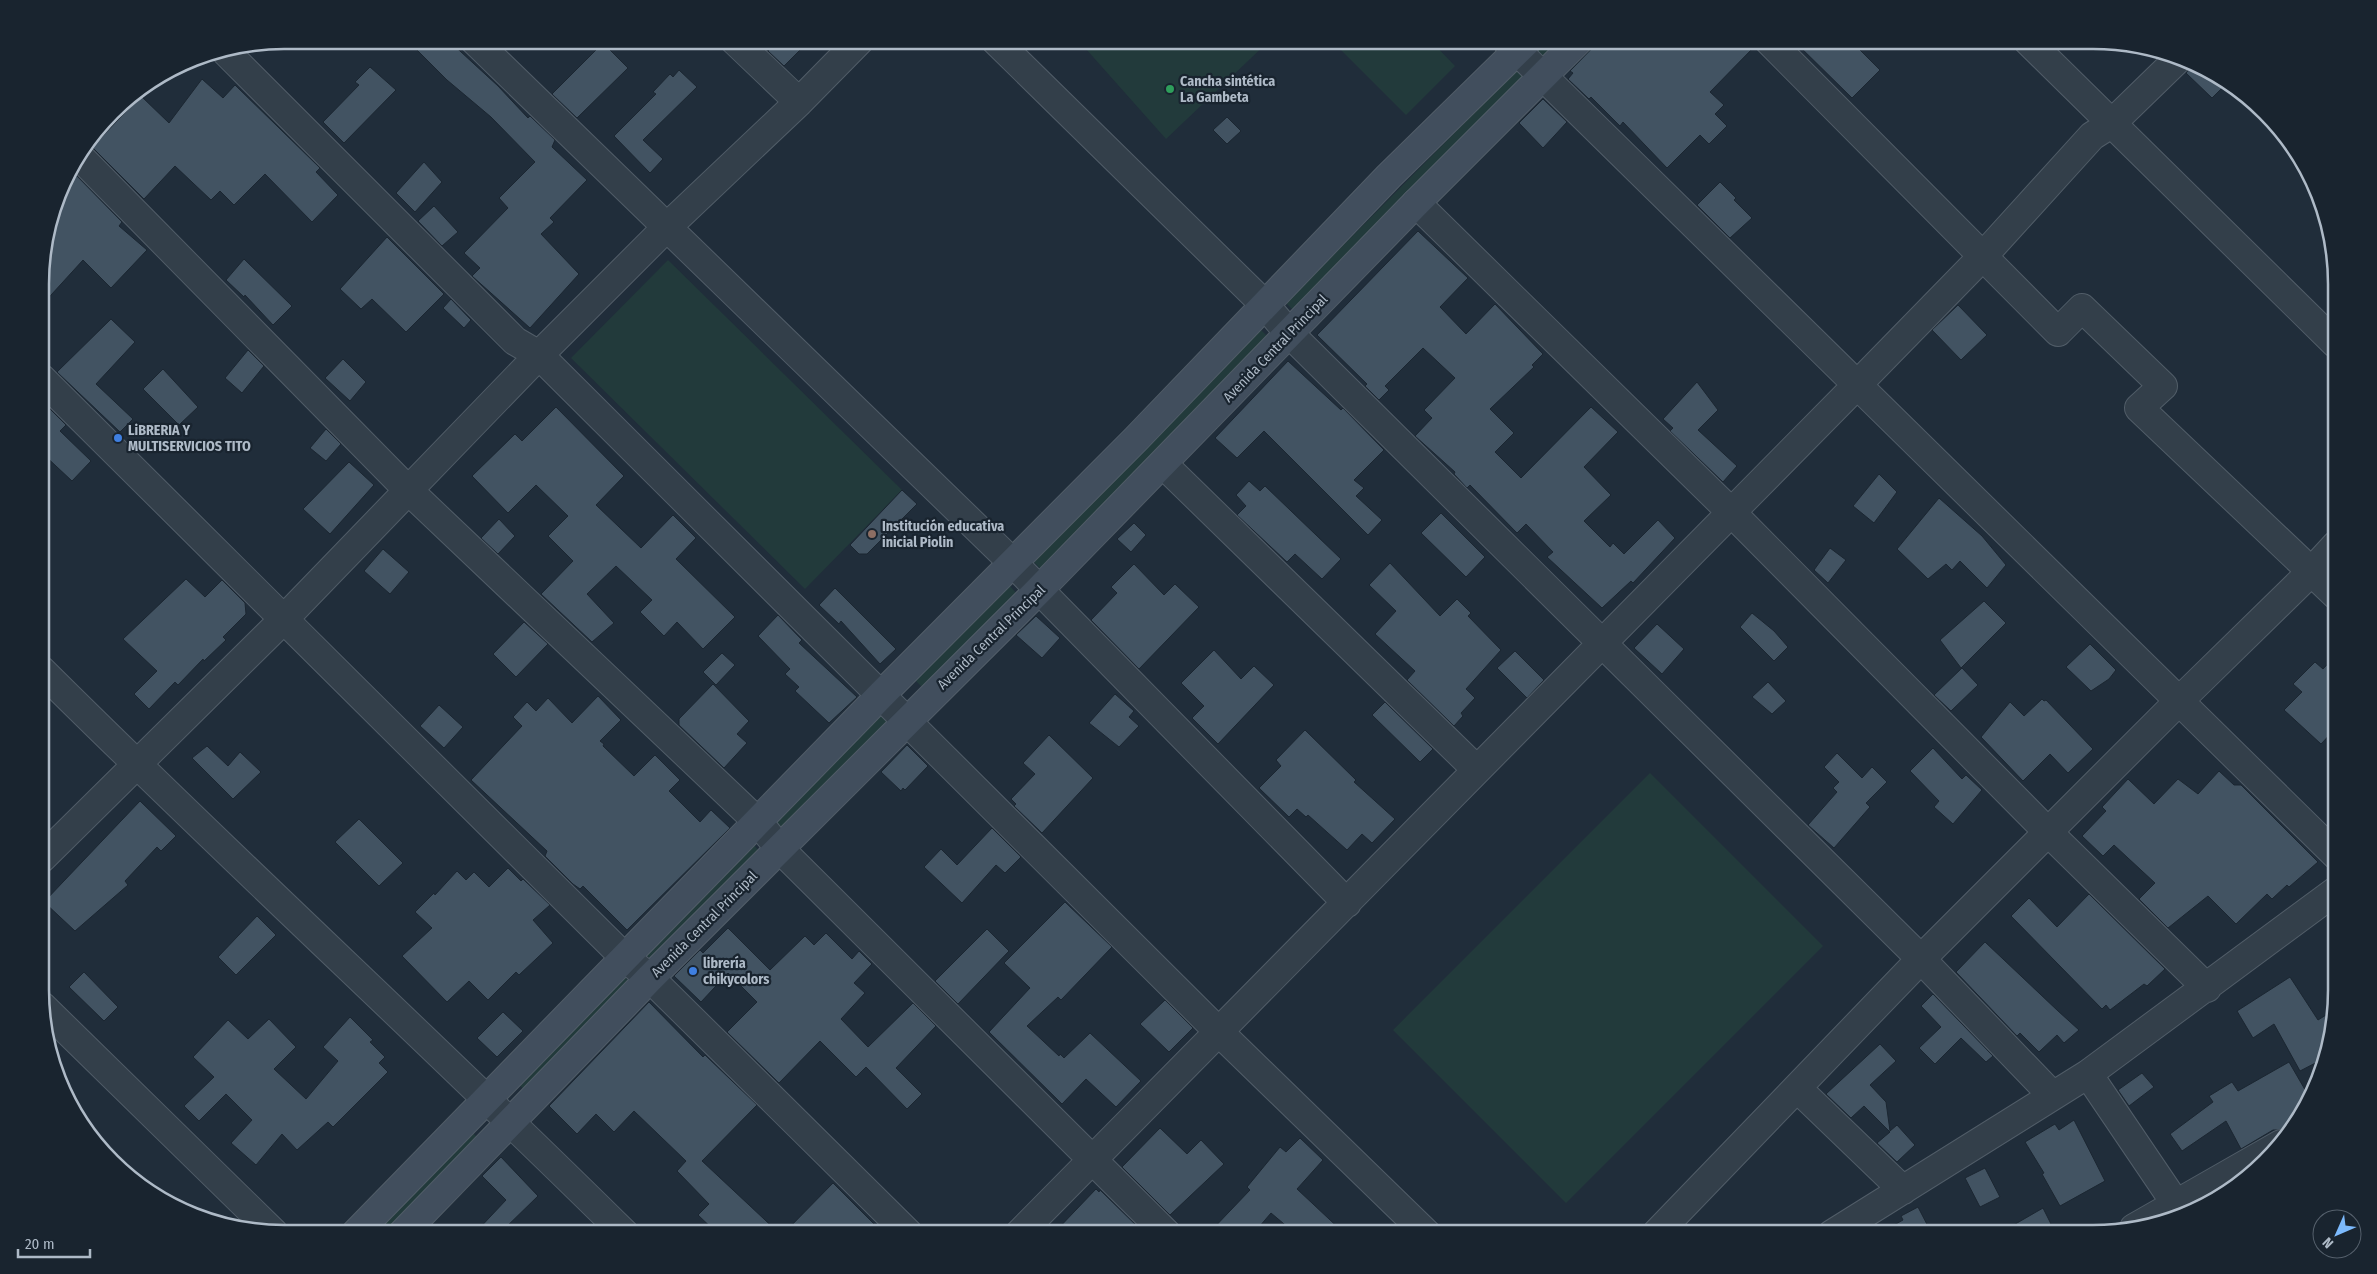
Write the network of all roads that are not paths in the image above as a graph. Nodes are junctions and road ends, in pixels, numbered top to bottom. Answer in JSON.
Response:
{"nodes":[{"id":1,"x":483,"y":49,"type":"edge"},
{"id":2,"x":743,"y":49,"type":"edge"},
{"id":3,"x":851,"y":49,"type":"edge"},
{"id":4,"x":1004,"y":49,"type":"edge"},
{"id":5,"x":1512,"y":49,"type":"edge"},
{"id":6,"x":1521,"y":49,"type":"edge"},
{"id":7,"x":1570,"y":49,"type":"edge"},
{"id":8,"x":1777,"y":49,"type":"edge"},
{"id":9,"x":2035,"y":49,"type":"edge"},
{"id":10,"x":229,"y":55,"type":"edge"},
{"id":11,"x":2174,"y":63,"type":"edge"},
{"id":12,"x":1543,"y":76,"type":"junction"},
{"id":13,"x":799,"y":102,"type":"junction"},
{"id":14,"x":2111,"y":124,"type":"junction"},
{"id":15,"x":84,"y":160,"type":"edge"},
{"id":16,"x":1416,"y":203,"type":"junction"},
{"id":17,"x":666,"y":228,"type":"junction"},
{"id":18,"x":1984,"y":255,"type":"junction"},
{"id":19,"x":1265,"y":305,"type":"junction"},
{"id":20,"x":1289,"y":333,"type":"junction"},
{"id":21,"x":2328,"y":336,"type":"edge"},
{"id":22,"x":539,"y":355,"type":"junction"},
{"id":23,"x":1858,"y":384,"type":"junction"},
{"id":24,"x":49,"y":386,"type":"edge"},
{"id":25,"x":1163,"y":464,"type":"junction"},
{"id":26,"x":407,"y":488,"type":"junction"},
{"id":27,"x":1731,"y":512,"type":"junction"},
{"id":28,"x":2328,"y":554,"type":"edge"},
{"id":29,"x":1013,"y":564,"type":"junction"},
{"id":30,"x":2312,"y":571,"type":"junction"},
{"id":31,"x":2328,"y":587,"type":"edge"},
{"id":32,"x":1039,"y":590,"type":"junction"},
{"id":33,"x":283,"y":620,"type":"junction"},
{"id":34,"x":1602,"y":643,"type":"junction"},
{"id":35,"x":49,"y":678,"type":"edge"},
{"id":36,"x":882,"y":694,"type":"junction"},
{"id":37,"x":2180,"y":700,"type":"junction"},
{"id":38,"x":907,"y":720,"type":"junction"},
{"id":39,"x":136,"y":764,"type":"junction"},
{"id":40,"x":1477,"y":770,"type":"junction"},
{"id":41,"x":758,"y":822,"type":"junction"},
{"id":42,"x":2048,"y":832,"type":"junction"},
{"id":43,"x":2328,"y":847,"type":"edge"},
{"id":44,"x":780,"y":849,"type":"junction"},
{"id":45,"x":49,"y":851,"type":"edge"},
{"id":46,"x":2328,"y":897,"type":"edge"},
{"id":47,"x":1347,"y":902,"type":"junction"},
{"id":48,"x":624,"y":957,"type":"junction"},
{"id":49,"x":1921,"y":959,"type":"junction"},
{"id":50,"x":650,"y":978,"type":"junction"},
{"id":51,"x":2207,"y":988,"type":"junction"},
{"id":52,"x":50,"y":1014,"type":"edge"},
{"id":53,"x":1220,"y":1032,"type":"junction"},
{"id":54,"x":2088,"y":1074,"type":"junction"},
{"id":55,"x":1798,"y":1089,"type":"junction"},
{"id":56,"x":2052,"y":1095,"type":"junction"},
{"id":57,"x":486,"y":1100,"type":"junction"},
{"id":58,"x":511,"y":1122,"type":"junction"},
{"id":59,"x":1093,"y":1158,"type":"junction"},
{"id":60,"x":2253,"y":1162,"type":"edge"},
{"id":61,"x":1903,"y":1190,"type":"junction"},
{"id":62,"x":2183,"y":1207,"type":"edge"},
{"id":63,"x":2180,"y":1209,"type":"edge"},
{"id":64,"x":265,"y":1225,"type":"edge"},
{"id":65,"x":364,"y":1225,"type":"edge"},
{"id":66,"x":411,"y":1225,"type":"edge"},
{"id":67,"x":616,"y":1225,"type":"edge"},
{"id":68,"x":901,"y":1225,"type":"edge"},
{"id":69,"x":1028,"y":1225,"type":"edge"},
{"id":70,"x":1158,"y":1225,"type":"edge"},
{"id":71,"x":1418,"y":1225,"type":"edge"},
{"id":72,"x":1665,"y":1225,"type":"edge"},
{"id":73,"x":1847,"y":1225,"type":"edge"}],
"edges":[{"from":1,"to":17,"type":"street"},
{"from":2,"to":13,"type":"street"},
{"from":3,"to":13,"type":"street"},
{"from":4,"to":19,"type":"street"},
{"from":5,"to":19,"type":"street"},
{"from":6,"to":12,"type":"street"},
{"from":7,"to":12,"type":"street","name":"Avenida Central Principal"},
{"from":8,"to":18,"type":"street"},
{"from":9,"to":14,"type":"street"},
{"from":10,"to":22,"type":"street"},
{"from":11,"to":14,"type":"street"},
{"from":12,"to":16,"type":"street","name":"Avenida Central Principal"},
{"from":12,"to":23,"type":"street"},
{"from":13,"to":17,"type":"street"},
{"from":14,"to":18,"type":"street"},
{"from":14,"to":21,"type":"street"},
{"from":15,"to":26,"type":"street"},
{"from":16,"to":20,"type":"street","name":"Avenida Central Principal"},
{"from":16,"to":27,"type":"street"},
{"from":17,"to":22,"type":"street"},
{"from":17,"to":29,"type":"street"},
{"from":18,"to":23,"type":"street"},
{"from":18,"to":30,"type":"street"},
{"from":19,"to":20,"type":"street"},
{"from":19,"to":29,"type":"street"},
{"from":20,"to":25,"type":"street","name":"Avenida Central Principal"},
{"from":20,"to":34,"type":"street"},
{"from":22,"to":26,"type":"street"},
{"from":22,"to":36,"type":"street"},
{"from":23,"to":27,"type":"street"},
{"from":23,"to":37,"type":"street"},
{"from":24,"to":33,"type":"street"},
{"from":25,"to":32,"type":"street","name":"Avenida Central Principal"},
{"from":25,"to":40,"type":"street"},
{"from":26,"to":33,"type":"street"},
{"from":26,"to":41,"type":"street"},
{"from":27,"to":34,"type":"street"},
{"from":27,"to":42,"type":"street"},
{"from":28,"to":30,"type":"street"},
{"from":29,"to":32,"type":"street"},
{"from":29,"to":36,"type":"street"},
{"from":30,"to":31,"type":"street"},
{"from":30,"to":37,"type":"street"},
{"from":32,"to":38,"type":"street","name":"Avenida Central Principal"},
{"from":32,"to":47,"type":"street"},
{"from":33,"to":39,"type":"street"},
{"from":33,"to":48,"type":"street"},
{"from":34,"to":40,"type":"street"},
{"from":34,"to":49,"type":"street"},
{"from":35,"to":39,"type":"street"},
{"from":36,"to":38,"type":"street"},
{"from":36,"to":41,"type":"street"},
{"from":37,"to":42,"type":"street"},
{"from":37,"to":43,"type":"street"},
{"from":38,"to":44,"type":"street","name":"Avenida Central Principal"},
{"from":38,"to":53,"type":"street"},
{"from":39,"to":45,"type":"street"},
{"from":39,"to":57,"type":"street"},
{"from":40,"to":47,"type":"street"},
{"from":41,"to":44,"type":"street"},
{"from":41,"to":48,"type":"street"},
{"from":42,"to":49,"type":"street"},
{"from":42,"to":51,"type":"street"},
{"from":44,"to":50,"type":"street","name":"Avenida Central Principal"},
{"from":44,"to":59,"type":"street"},
{"from":46,"to":51,"type":"street"},
{"from":47,"to":53,"type":"street"},
{"from":48,"to":50,"type":"street"},
{"from":48,"to":57,"type":"street"},
{"from":49,"to":55,"type":"street"},
{"from":49,"to":56,"type":"street"},
{"from":50,"to":58,"type":"street","name":"Avenida Central Principal"},
{"from":50,"to":68,"type":"street"},
{"from":51,"to":54,"type":"street"},
{"from":52,"to":64,"type":"street"},
{"from":53,"to":59,"type":"street"},
{"from":53,"to":71,"type":"street"},
{"from":54,"to":56,"type":"street"},
{"from":54,"to":63,"type":"street"},
{"from":55,"to":61,"type":"street"},
{"from":55,"to":72,"type":"street"},
{"from":56,"to":61,"type":"street"},
{"from":57,"to":58,"type":"street"},
{"from":57,"to":65,"type":"street"},
{"from":58,"to":66,"type":"street","name":"Avenida Central Principal"},
{"from":58,"to":67,"type":"street"},
{"from":59,"to":69,"type":"street"},
{"from":59,"to":70,"type":"street"},
{"from":60,"to":62,"type":"street"},
{"from":61,"to":73,"type":"street"}]}
